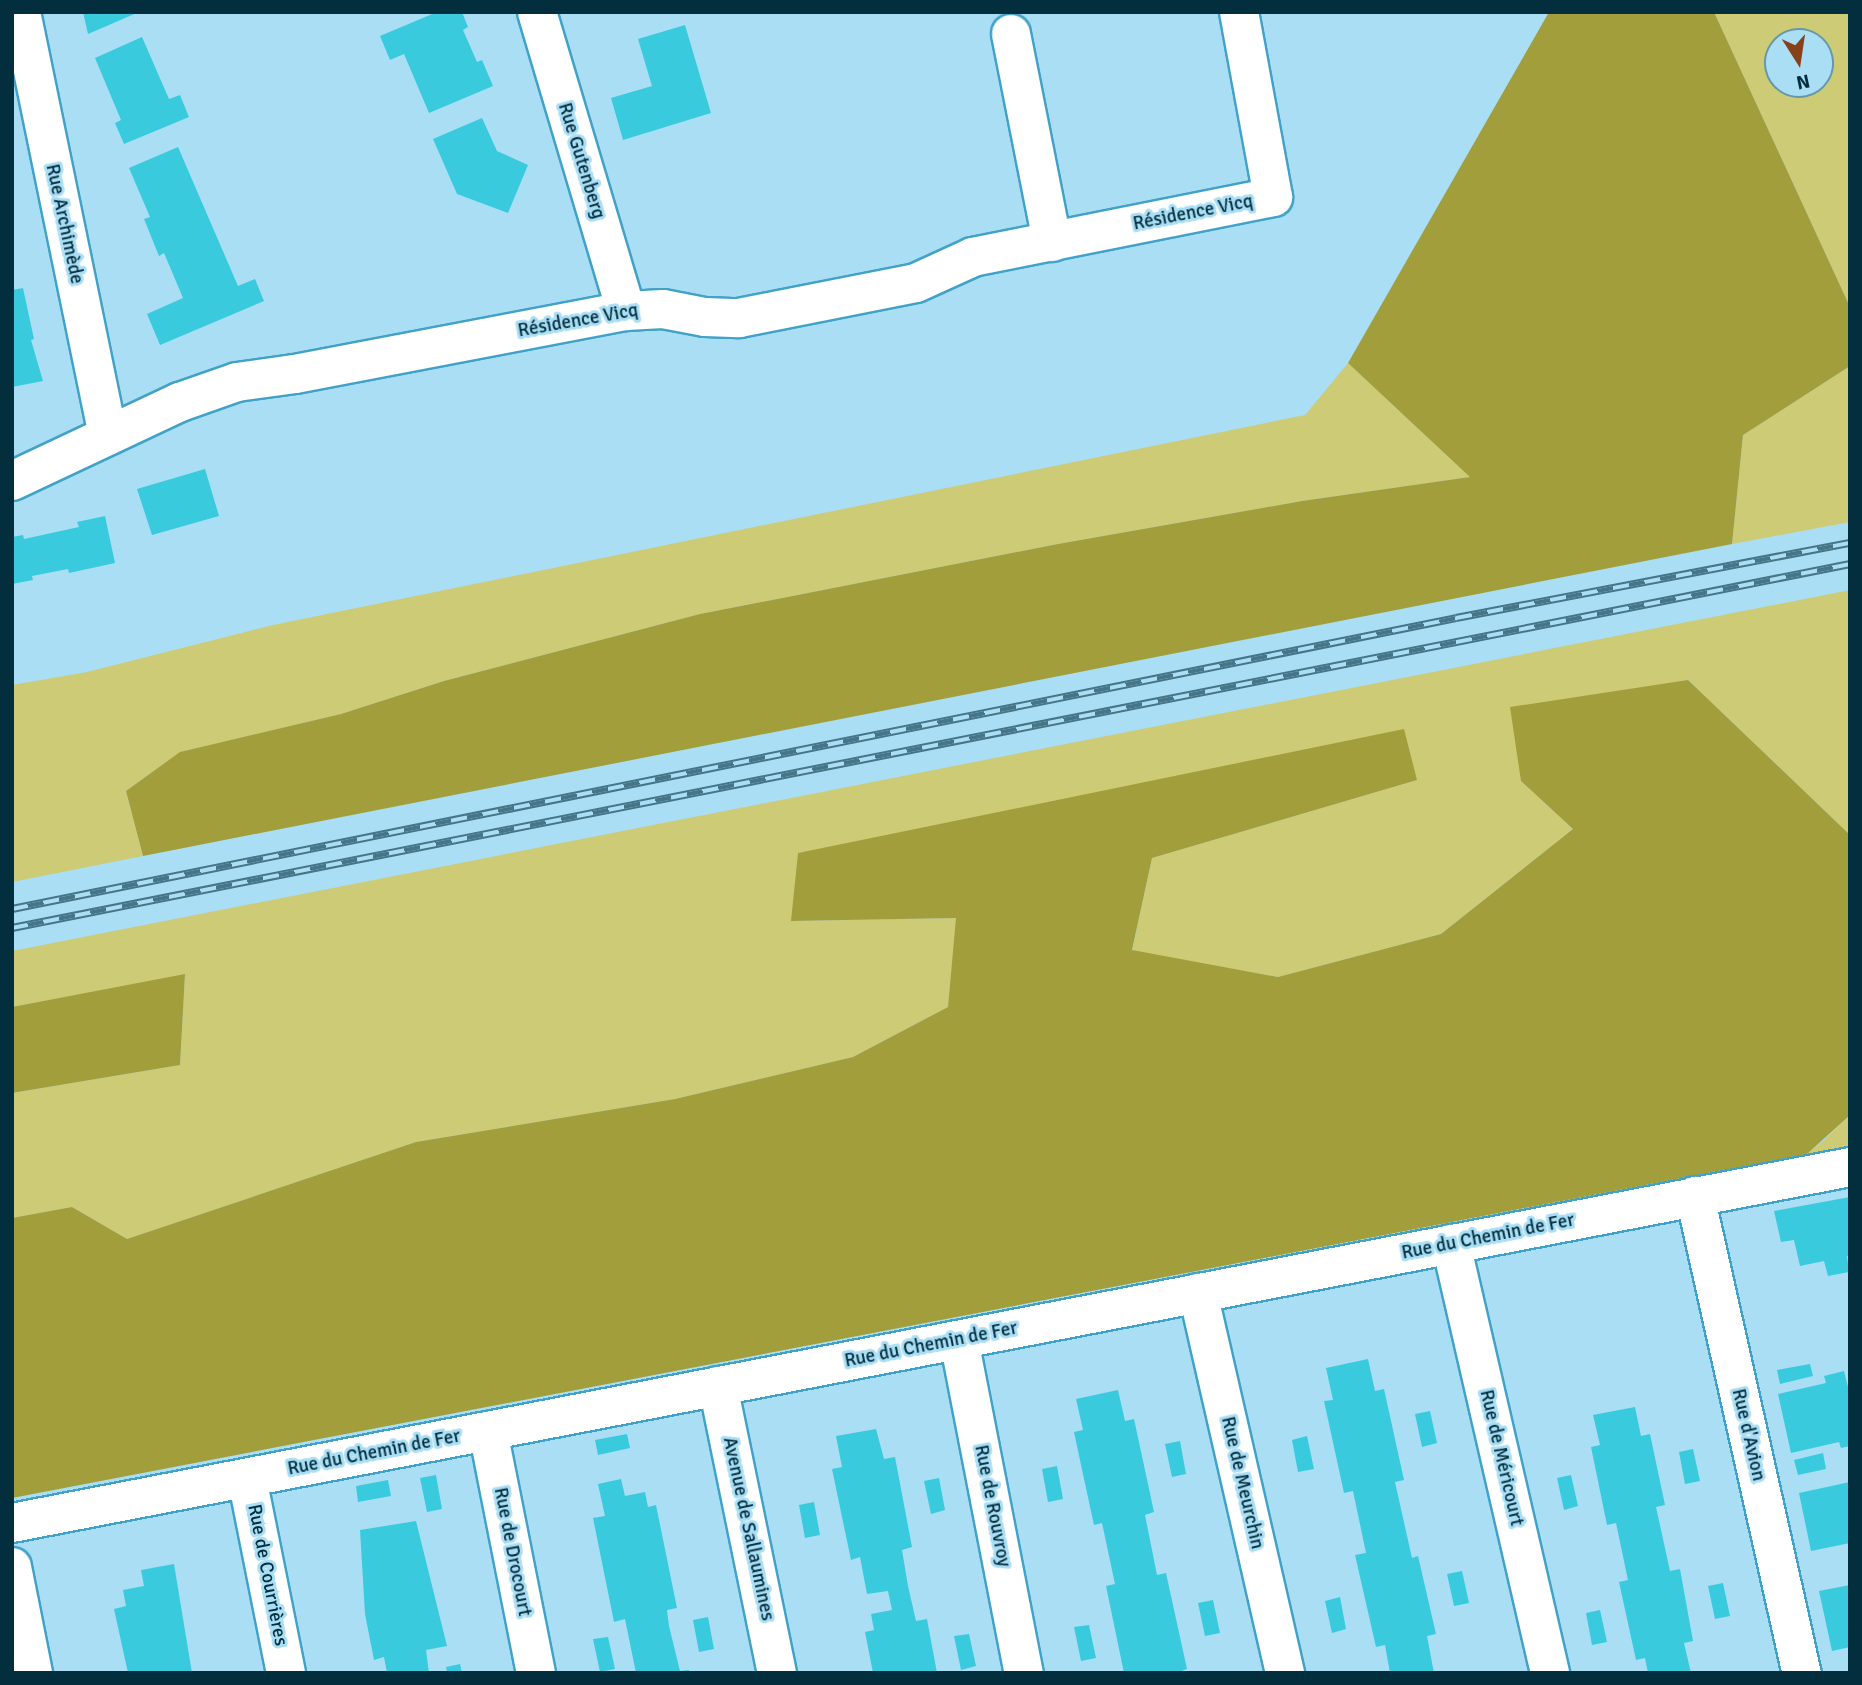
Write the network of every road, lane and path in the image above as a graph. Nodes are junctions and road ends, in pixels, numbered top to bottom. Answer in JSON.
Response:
{"nodes":[{"id":1,"x":20,"y":12,"type":"edge"},
{"id":2,"x":537,"y":12,"type":"edge"},
{"id":3,"x":1238,"y":12,"type":"edge"},
{"id":4,"x":1011,"y":34,"type":"dead end"},
{"id":5,"x":1052,"y":242,"type":"junction"},
{"id":6,"x":626,"y":310,"type":"junction"},
{"id":7,"x":108,"y":435,"type":"junction"},
{"id":8,"x":12,"y":481,"type":"edge"},
{"id":9,"x":1850,"y":1167,"type":"edge"},
{"id":10,"x":1695,"y":1196,"type":"junction"},
{"id":11,"x":1451,"y":1244,"type":"junction"},
{"id":12,"x":1198,"y":1293,"type":"junction"},
{"id":13,"x":959,"y":1340,"type":"junction"},
{"id":14,"x":718,"y":1386,"type":"junction"},
{"id":15,"x":488,"y":1431,"type":"junction"},
{"id":16,"x":247,"y":1478,"type":"junction"},
{"id":17,"x":12,"y":1523,"type":"edge"},
{"id":18,"x":12,"y":1566,"type":"edge"},
{"id":19,"x":33,"y":1673,"type":"edge"},
{"id":20,"x":286,"y":1673,"type":"edge"},
{"id":21,"x":536,"y":1673,"type":"edge"},
{"id":22,"x":777,"y":1673,"type":"edge"},
{"id":23,"x":1024,"y":1673,"type":"edge"},
{"id":24,"x":1285,"y":1673,"type":"edge"},
{"id":25,"x":1550,"y":1673,"type":"edge"},
{"id":26,"x":1802,"y":1673,"type":"edge"}],
"edges":[{"from":1,"to":7,"type":"street","name":"Rue Archimède"},
{"from":2,"to":6,"type":"street","name":"Rue Gutenberg"},
{"from":3,"to":5,"type":"street","name":"Résidence Vicq"},
{"from":4,"to":5,"type":"street"},
{"from":5,"to":6,"type":"street","name":"Résidence Vicq"},
{"from":6,"to":7,"type":"street","name":"Résidence Vicq"},
{"from":7,"to":8,"type":"street","name":"Résidence Vicq"},
{"from":9,"to":10,"type":"street","name":"Rue du Chemin de Fer"},
{"from":10,"to":11,"type":"street","name":"Rue du Chemin de Fer"},
{"from":10,"to":26,"type":"street","name":"Rue d'Avion"},
{"from":11,"to":12,"type":"street","name":"Rue du Chemin de Fer"},
{"from":11,"to":25,"type":"street","name":"Rue de Méricourt"},
{"from":12,"to":13,"type":"street","name":"Rue du Chemin de Fer"},
{"from":12,"to":24,"type":"street","name":"Rue de Meurchin"},
{"from":13,"to":14,"type":"street","name":"Rue du Chemin de Fer"},
{"from":13,"to":23,"type":"street","name":"Rue de Rouvroy"},
{"from":14,"to":15,"type":"street","name":"Rue du Chemin de Fer"},
{"from":14,"to":22,"type":"street","name":"Avenue de Sallaumines"},
{"from":15,"to":16,"type":"street","name":"Rue du Chemin de Fer"},
{"from":15,"to":21,"type":"street","name":"Rue de Drocourt"},
{"from":16,"to":17,"type":"street","name":"Rue du Chemin de Fer"},
{"from":16,"to":20,"type":"street","name":"Rue de Courrières"},
{"from":18,"to":19,"type":"street"}]}
